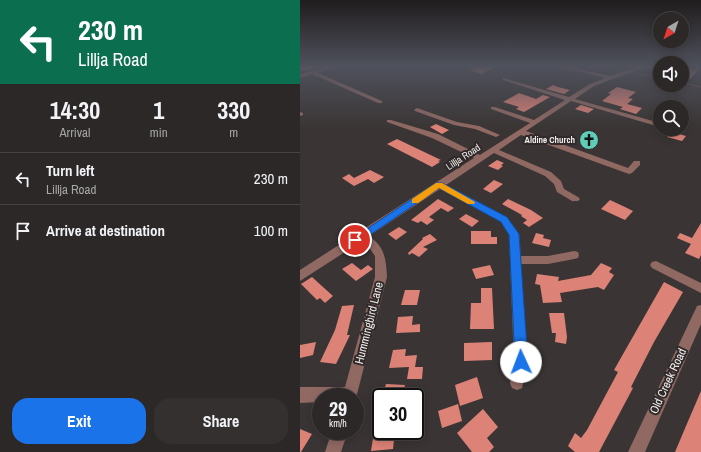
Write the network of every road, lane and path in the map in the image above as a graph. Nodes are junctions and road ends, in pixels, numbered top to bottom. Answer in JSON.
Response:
{"nodes":[{"id":1,"x":346,"y":87,"type":"edge"},
{"id":2,"x":530,"y":87,"type":"edge"},
{"id":3,"x":589,"y":87,"type":"edge"},
{"id":4,"x":569,"y":100,"type":"junction"},
{"id":5,"x":380,"y":102,"type":"dead end"},
{"id":6,"x":493,"y":108,"type":"dead end"},
{"id":7,"x":417,"y":110,"type":"dead end"},
{"id":8,"x":389,"y":121,"type":"dead end"},
{"id":9,"x":535,"y":122,"type":"junction"},
{"id":10,"x":653,"y":123,"type":"edge"},
{"id":11,"x":521,"y":132,"type":"junction"},
{"id":12,"x":496,"y":135,"type":"junction"},
{"id":13,"x":513,"y":137,"type":"junction"},
{"id":14,"x":504,"y":143,"type":"junction"},
{"id":15,"x":493,"y":150,"type":"junction"},
{"id":16,"x":482,"y":157,"type":"junction"},
{"id":17,"x":637,"y":162,"type":"dead end"},
{"id":18,"x":523,"y":163,"type":"junction"},
{"id":19,"x":439,"y":185,"type":"junction"},
{"id":20,"x":574,"y":199,"type":"dead end"},
{"id":21,"x":362,"y":236,"type":"junction"},
{"id":22,"x":574,"y":255,"type":"dead end"},
{"id":23,"x":517,"y":260,"type":"junction"},
{"id":24,"x":656,"y":265,"type":"dead end"},
{"id":25,"x":300,"y":276,"type":"edge"},
{"id":26,"x":701,"y":288,"type":"edge"},
{"id":27,"x":701,"y":310,"type":"edge"},
{"id":28,"x":517,"y":383,"type":"dead end"},
{"id":29,"x":353,"y":388,"type":"edge"},
{"id":30,"x":300,"y":395,"type":"edge"},
{"id":31,"x":312,"y":395,"type":"edge"},
{"id":32,"x":337,"y":440,"type":"edge"},
{"id":33,"x":333,"y":452,"type":"edge"},
{"id":34,"x":636,"y":452,"type":"edge"}],
"edges":[{"from":1,"to":5,"type":"street"},
{"from":2,"to":4,"type":"street"},
{"from":3,"to":4,"type":"street","name":"Lillja Road"},
{"from":4,"to":9,"type":"street","name":"Lillja Road"},
{"from":4,"to":10,"type":"street"},
{"from":6,"to":9,"type":"street"},
{"from":7,"to":12,"type":"street"},
{"from":8,"to":16,"type":"street"},
{"from":9,"to":11,"type":"street","name":"Lillja Road"},
{"from":11,"to":13,"type":"street","name":"Lillja Road"},
{"from":11,"to":17,"type":"street"},
{"from":12,"to":13,"type":"street"},
{"from":12,"to":14,"type":"street"},
{"from":13,"to":14,"type":"street","name":"Lillja Road"},
{"from":14,"to":15,"type":"street","name":"Lillja Road"},
{"from":15,"to":16,"type":"street","name":"Lillja Road"},
{"from":15,"to":18,"type":"street"},
{"from":16,"to":18,"type":"street"},
{"from":16,"to":19,"type":"street","name":"Lillja Road"},
{"from":18,"to":20,"type":"street"},
{"from":19,"to":21,"type":"street","name":"Lillja Road"},
{"from":19,"to":23,"type":"street"},
{"from":21,"to":25,"type":"street","name":"Lillja Road"},
{"from":21,"to":29,"type":"street","name":"Hummingbird Lane"},
{"from":22,"to":23,"type":"street"},
{"from":23,"to":28,"type":"street"},
{"from":24,"to":26,"type":"street"},
{"from":27,"to":34,"type":"street","name":"Old Creek Road"},
{"from":30,"to":31,"type":"street","name":"Hummingbird Lane"},
{"from":32,"to":33,"type":"street"}]}
